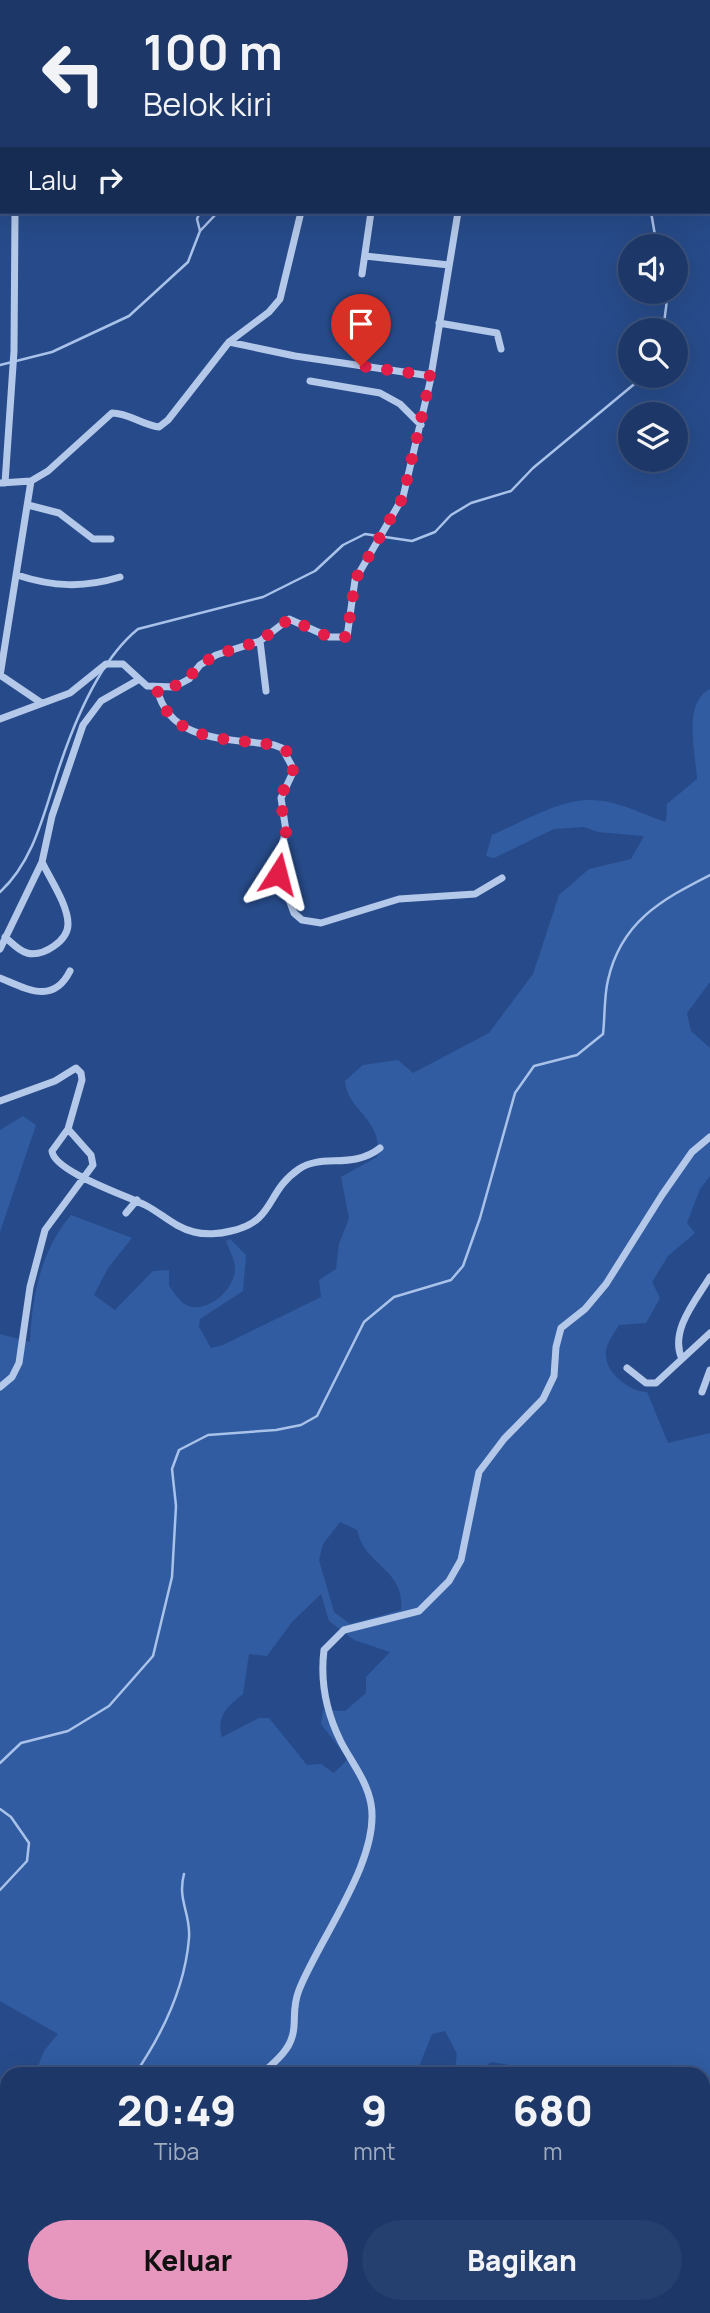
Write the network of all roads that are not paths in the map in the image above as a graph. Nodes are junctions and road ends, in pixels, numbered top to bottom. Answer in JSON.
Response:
{"nodes":[{"id":1,"x":15,"y":214,"type":"edge"},
{"id":2,"x":300,"y":214,"type":"edge"},
{"id":3,"x":371,"y":214,"type":"edge"},
{"id":4,"x":458,"y":214,"type":"edge"},
{"id":5,"x":365,"y":256,"type":"junction"},
{"id":6,"x":449,"y":265,"type":"junction"},
{"id":7,"x":362,"y":274,"type":"dead end"},
{"id":8,"x":439,"y":323,"type":"junction"},
{"id":9,"x":229,"y":342,"type":"junction"},
{"id":10,"x":501,"y":349,"type":"dead end"},
{"id":11,"x":431,"y":376,"type":"junction"},
{"id":12,"x":310,"y":381,"type":"dead end"},
{"id":13,"x":421,"y":425,"type":"junction"},
{"id":14,"x":31,"y":481,"type":"junction"},
{"id":15,"x":2,"y":483,"type":"edge"},
{"id":16,"x":28,"y":505,"type":"junction"},
{"id":17,"x":111,"y":539,"type":"dead end"},
{"id":18,"x":18,"y":575,"type":"junction"},
{"id":19,"x":120,"y":577,"type":"dead end"},
{"id":20,"x":260,"y":641,"type":"junction"},
{"id":21,"x":2,"y":645,"type":"edge"},
{"id":22,"x":0,"y":676,"type":"edge"},
{"id":23,"x":138,"y":680,"type":"junction"},
{"id":24,"x":157,"y":689,"type":"junction"},
{"id":25,"x":265,"y":691,"type":"dead end"},
{"id":26,"x":40,"y":702,"type":"junction"},
{"id":27,"x":0,"y":719,"type":"edge"},
{"id":28,"x":42,"y":862,"type":"junction"},
{"id":29,"x":502,"y":878,"type":"dead end"},
{"id":30,"x":5,"y":937,"type":"junction"},
{"id":31,"x":0,"y":949,"type":"edge"},
{"id":32,"x":70,"y":971,"type":"dead end"},
{"id":33,"x":0,"y":978,"type":"edge"},
{"id":34,"x":0,"y":1101,"type":"edge"},
{"id":35,"x":68,"y":1129,"type":"junction"},
{"id":36,"x":710,"y":1137,"type":"edge"},
{"id":37,"x":380,"y":1148,"type":"dead end"},
{"id":38,"x":83,"y":1177,"type":"junction"},
{"id":39,"x":137,"y":1200,"type":"junction"},
{"id":40,"x":126,"y":1213,"type":"dead end"},
{"id":41,"x":710,"y":1277,"type":"edge"},
{"id":42,"x":710,"y":1333,"type":"edge"},
{"id":43,"x":682,"y":1359,"type":"junction"},
{"id":44,"x":627,"y":1368,"type":"dead end"},
{"id":45,"x":710,"y":1370,"type":"edge"},
{"id":46,"x":0,"y":1387,"type":"edge"},
{"id":47,"x":702,"y":1392,"type":"dead end"},
{"id":48,"x":269,"y":2067,"type":"edge"}],
"edges":[{"from":1,"to":15,"type":"street"},
{"from":2,"to":9,"type":"street"},
{"from":3,"to":5,"type":"street"},
{"from":4,"to":6,"type":"street"},
{"from":5,"to":6,"type":"street"},
{"from":5,"to":7,"type":"street"},
{"from":6,"to":8,"type":"street"},
{"from":8,"to":10,"type":"street"},
{"from":8,"to":11,"type":"street"},
{"from":9,"to":11,"type":"street"},
{"from":9,"to":14,"type":"street"},
{"from":11,"to":13,"type":"street"},
{"from":12,"to":13,"type":"street"},
{"from":13,"to":20,"type":"street"},
{"from":14,"to":15,"type":"street"},
{"from":14,"to":16,"type":"street"},
{"from":16,"to":17,"type":"street"},
{"from":16,"to":18,"type":"street"},
{"from":18,"to":19,"type":"street"},
{"from":18,"to":21,"type":"street"},
{"from":20,"to":24,"type":"street"},
{"from":20,"to":25,"type":"street"},
{"from":21,"to":22,"type":"street"},
{"from":22,"to":26,"type":"street"},
{"from":23,"to":24,"type":"street"},
{"from":23,"to":26,"type":"street"},
{"from":23,"to":28,"type":"street"},
{"from":24,"to":29,"type":"street"},
{"from":26,"to":27,"type":"street"},
{"from":28,"to":30,"type":"street"},
{"from":28,"to":30,"type":"street"},
{"from":30,"to":31,"type":"street"},
{"from":32,"to":33,"type":"street"},
{"from":34,"to":35,"type":"street"},
{"from":35,"to":38,"type":"street"},
{"from":35,"to":38,"type":"street"},
{"from":36,"to":48,"type":"street"},
{"from":37,"to":39,"type":"street"},
{"from":38,"to":39,"type":"street"},
{"from":38,"to":46,"type":"street"},
{"from":39,"to":40,"type":"street"},
{"from":41,"to":43,"type":"street"},
{"from":42,"to":43,"type":"street"},
{"from":43,"to":44,"type":"street"},
{"from":45,"to":47,"type":"street"}]}
